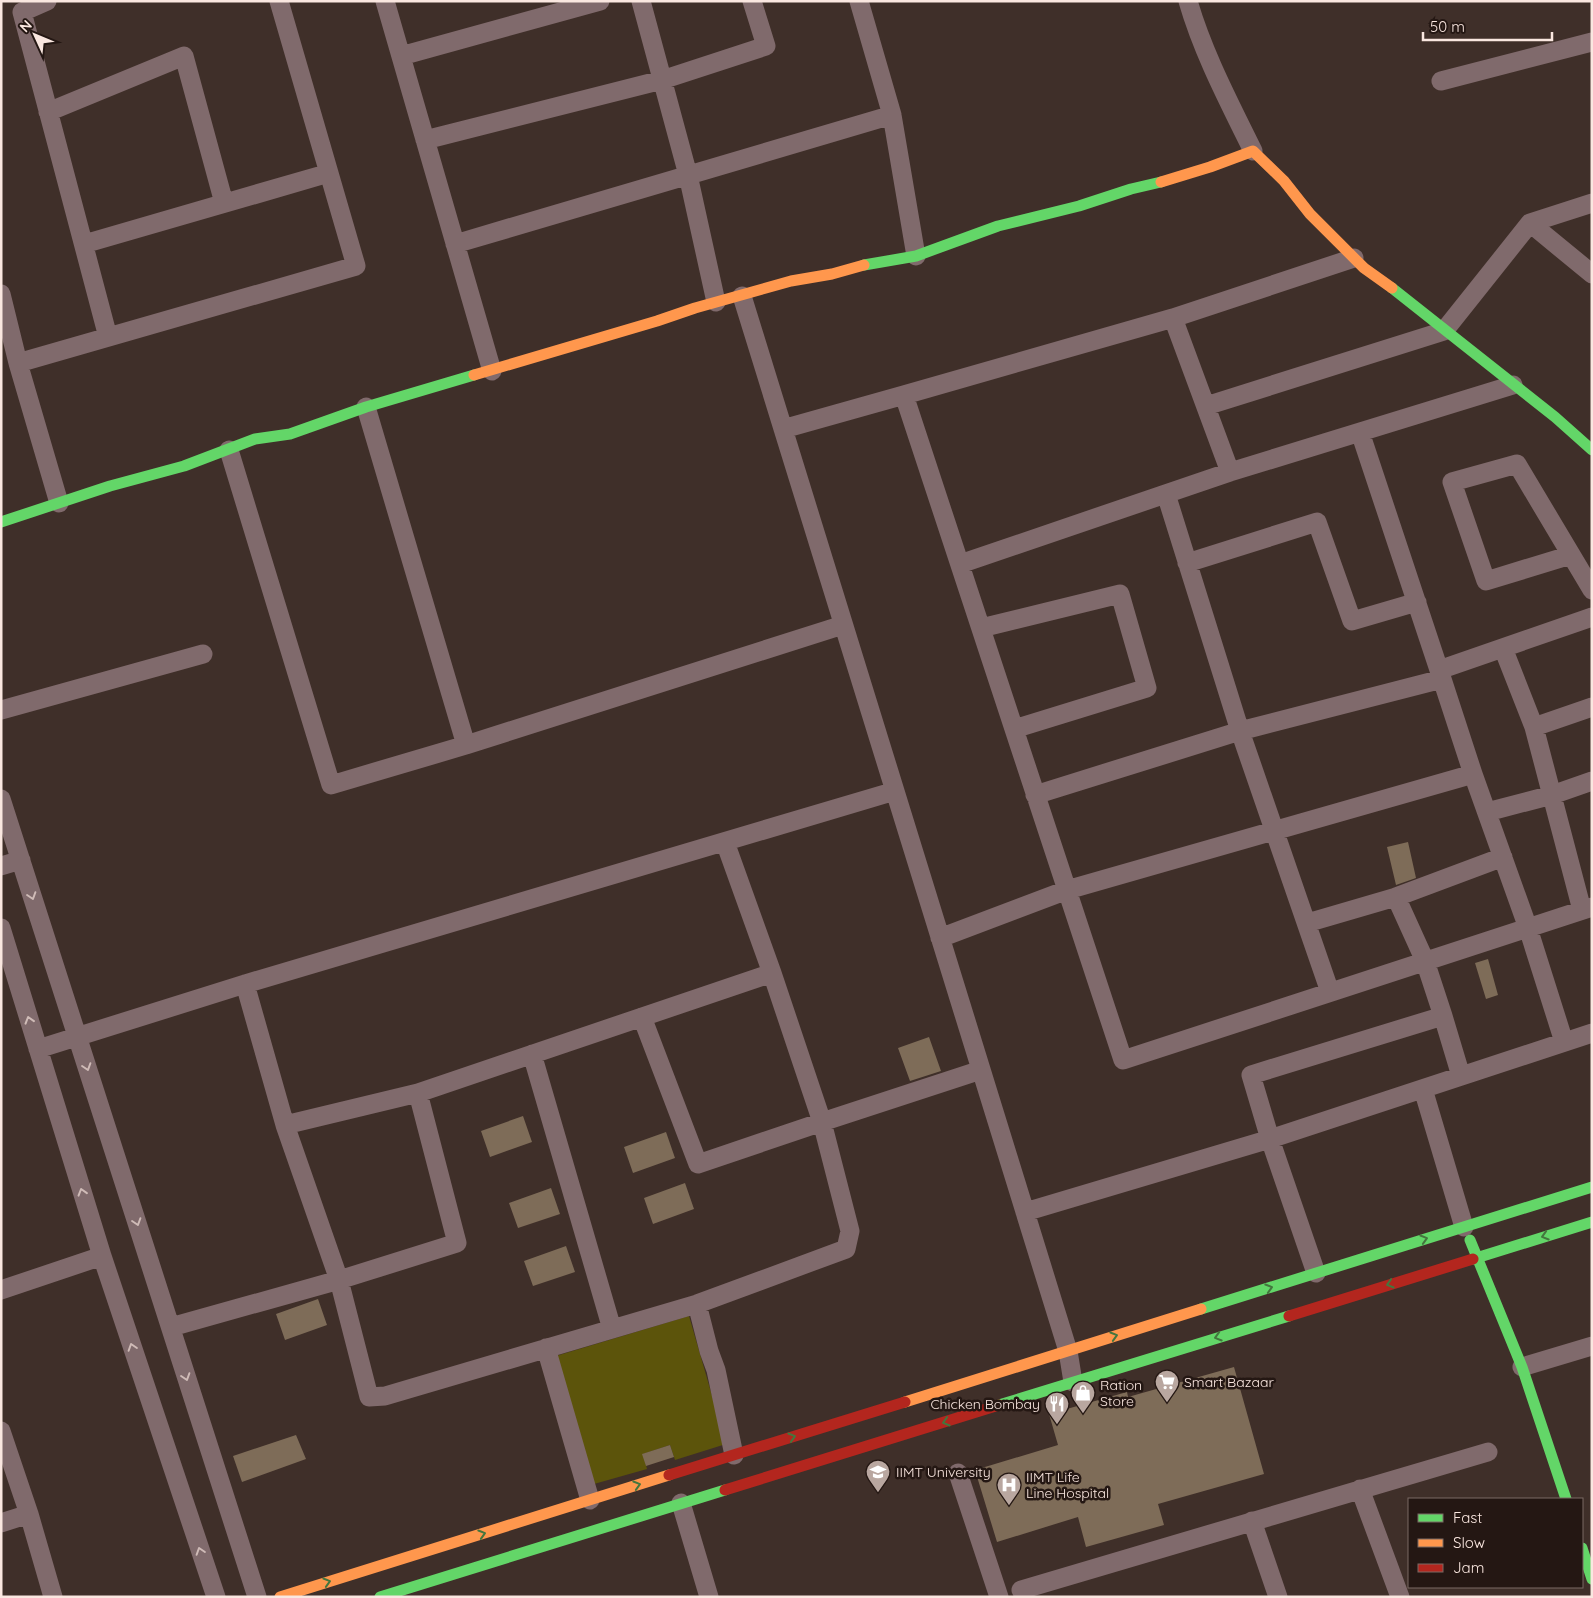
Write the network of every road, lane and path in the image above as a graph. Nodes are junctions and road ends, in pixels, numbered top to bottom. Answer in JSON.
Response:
{"nodes":[{"id":1,"x":47,"y":1,"type":"edge"},
{"id":2,"x":279,"y":1,"type":"edge"},
{"id":3,"x":385,"y":1,"type":"edge"},
{"id":4,"x":600,"y":1,"type":"edge"},
{"id":5,"x":641,"y":1,"type":"edge"},
{"id":6,"x":752,"y":1,"type":"edge"},
{"id":7,"x":859,"y":1,"type":"edge"},
{"id":8,"x":1188,"y":1,"type":"edge"},
{"id":9,"x":20,"y":6,"type":"edge"},
{"id":10,"x":1592,"y":42,"type":"edge"},
{"id":11,"x":401,"y":56,"type":"junction"},
{"id":12,"x":662,"y":80,"type":"junction"},
{"id":13,"x":1441,"y":81,"type":"dead end"},
{"id":14,"x":48,"y":112,"type":"junction"},
{"id":15,"x":892,"y":115,"type":"junction"},
{"id":16,"x":425,"y":140,"type":"junction"},
{"id":17,"x":1252,"y":151,"type":"junction"},
{"id":18,"x":329,"y":173,"type":"junction"},
{"id":19,"x":688,"y":175,"type":"junction"},
{"id":20,"x":224,"y":203,"type":"junction"},
{"id":21,"x":1592,"y":203,"type":"edge"},
{"id":22,"x":1530,"y":223,"type":"junction"},
{"id":23,"x":84,"y":244,"type":"junction"},
{"id":24,"x":455,"y":244,"type":"junction"},
{"id":25,"x":916,"y":256,"type":"junction"},
{"id":26,"x":1354,"y":258,"type":"junction"},
{"id":27,"x":1592,"y":274,"type":"edge"},
{"id":28,"x":1,"y":294,"type":"edge"},
{"id":29,"x":742,"y":296,"type":"junction"},
{"id":30,"x":716,"y":302,"type":"junction"},
{"id":31,"x":1173,"y":318,"type":"junction"},
{"id":32,"x":1444,"y":331,"type":"junction"},
{"id":33,"x":108,"y":337,"type":"junction"},
{"id":34,"x":18,"y":363,"type":"junction"},
{"id":35,"x":492,"y":371,"type":"junction"},
{"id":36,"x":1513,"y":385,"type":"junction"},
{"id":37,"x":904,"y":395,"type":"junction"},
{"id":38,"x":1206,"y":406,"type":"junction"},
{"id":39,"x":366,"y":407,"type":"junction"},
{"id":40,"x":783,"y":429,"type":"junction"},
{"id":41,"x":1360,"y":432,"type":"junction"},
{"id":42,"x":229,"y":450,"type":"junction"},
{"id":43,"x":1592,"y":450,"type":"edge"},
{"id":44,"x":1230,"y":472,"type":"junction"},
{"id":45,"x":1166,"y":494,"type":"junction"},
{"id":46,"x":59,"y":502,"type":"junction"},
{"id":47,"x":1,"y":522,"type":"edge"},
{"id":48,"x":1571,"y":555,"type":"junction"},
{"id":49,"x":1187,"y":563,"type":"junction"},
{"id":50,"x":960,"y":564,"type":"junction"},
{"id":51,"x":1592,"y":590,"type":"edge"},
{"id":52,"x":1417,"y":602,"type":"junction"},
{"id":53,"x":1592,"y":617,"type":"edge"},
{"id":54,"x":843,"y":625,"type":"junction"},
{"id":55,"x":981,"y":628,"type":"junction"},
{"id":56,"x":1503,"y":648,"type":"junction"},
{"id":57,"x":203,"y":654,"type":"dead end"},
{"id":58,"x":1441,"y":674,"type":"junction"},
{"id":59,"x":1592,"y":707,"type":"edge"},
{"id":60,"x":1,"y":710,"type":"edge"},
{"id":61,"x":1534,"y":727,"type":"junction"},
{"id":62,"x":1014,"y":730,"type":"junction"},
{"id":63,"x":1240,"y":731,"type":"junction"},
{"id":64,"x":466,"y":745,"type":"junction"},
{"id":65,"x":1473,"y":774,"type":"junction"},
{"id":66,"x":1592,"y":781,"type":"edge"},
{"id":67,"x":895,"y":791,"type":"junction"},
{"id":68,"x":1035,"y":795,"type":"junction"},
{"id":69,"x":1552,"y":795,"type":"junction"},
{"id":70,"x":1,"y":799,"type":"edge"},
{"id":71,"x":1487,"y":812,"type":"junction"},
{"id":72,"x":1275,"y":831,"type":"junction"},
{"id":73,"x":725,"y":842,"type":"junction"},
{"id":74,"x":1503,"y":858,"type":"junction"},
{"id":75,"x":21,"y":860,"type":"junction"},
{"id":76,"x":1,"y":866,"type":"edge"},
{"id":77,"x":1067,"y":890,"type":"junction"},
{"id":78,"x":1396,"y":898,"type":"junction"},
{"id":79,"x":1587,"y":908,"type":"edge"},
{"id":80,"x":1307,"y":923,"type":"junction"},
{"id":81,"x":1,"y":928,"type":"edge"},
{"id":82,"x":1528,"y":928,"type":"junction"},
{"id":83,"x":940,"y":938,"type":"junction"},
{"id":84,"x":1425,"y":961,"type":"junction"},
{"id":85,"x":772,"y":973,"type":"junction"},
{"id":86,"x":245,"y":984,"type":"junction"},
{"id":87,"x":1330,"y":992,"type":"junction"},
{"id":88,"x":1444,"y":1016,"type":"junction"},
{"id":89,"x":642,"y":1017,"type":"junction"},
{"id":90,"x":1592,"y":1033,"type":"edge"},
{"id":91,"x":78,"y":1037,"type":"junction"},
{"id":92,"x":1564,"y":1042,"type":"junction"},
{"id":93,"x":38,"y":1048,"type":"junction"},
{"id":94,"x":532,"y":1054,"type":"junction"},
{"id":95,"x":981,"y":1070,"type":"junction"},
{"id":96,"x":1462,"y":1076,"type":"junction"},
{"id":97,"x":1423,"y":1089,"type":"junction"},
{"id":98,"x":418,"y":1093,"type":"junction"},
{"id":99,"x":822,"y":1122,"type":"junction"},
{"id":100,"x":285,"y":1125,"type":"junction"},
{"id":101,"x":1270,"y":1139,"type":"junction"},
{"id":102,"x":1592,"y":1187,"type":"edge"},
{"id":103,"x":1025,"y":1212,"type":"junction"},
{"id":104,"x":1592,"y":1222,"type":"edge"},
{"id":105,"x":1464,"y":1227,"type":"junction"},
{"id":106,"x":102,"y":1256,"type":"junction"},
{"id":107,"x":1477,"y":1257,"type":"junction"},
{"id":108,"x":1316,"y":1273,"type":"junction"},
{"id":109,"x":339,"y":1280,"type":"junction"},
{"id":110,"x":1,"y":1290,"type":"edge"},
{"id":111,"x":697,"y":1304,"type":"junction"},
{"id":112,"x":171,"y":1327,"type":"junction"},
{"id":113,"x":612,"y":1329,"type":"junction"},
{"id":114,"x":1592,"y":1346,"type":"edge"},
{"id":115,"x":546,"y":1348,"type":"junction"},
{"id":116,"x":1068,"y":1351,"type":"junction"},
{"id":117,"x":1522,"y":1367,"type":"junction"},
{"id":118,"x":1073,"y":1382,"type":"junction"},
{"id":119,"x":1,"y":1431,"type":"edge"},
{"id":120,"x":1488,"y":1452,"type":"dead end"},
{"id":121,"x":734,"y":1455,"type":"junction"},
{"id":122,"x":958,"y":1473,"type":"dead end"},
{"id":123,"x":1360,"y":1489,"type":"junction"},
{"id":124,"x":1566,"y":1498,"type":"edge"},
{"id":125,"x":590,"y":1500,"type":"junction"},
{"id":126,"x":681,"y":1504,"type":"junction"},
{"id":127,"x":29,"y":1514,"type":"junction"},
{"id":128,"x":1252,"y":1522,"type":"junction"},
{"id":129,"x":1,"y":1523,"type":"edge"},
{"id":130,"x":1583,"y":1550,"type":"edge"},
{"id":131,"x":1592,"y":1579,"type":"edge"},
{"id":132,"x":1016,"y":1595,"type":"edge"},
{"id":133,"x":53,"y":1597,"type":"edge"},
{"id":134,"x":216,"y":1597,"type":"edge"},
{"id":135,"x":257,"y":1597,"type":"edge"},
{"id":136,"x":280,"y":1597,"type":"edge"},
{"id":137,"x":380,"y":1597,"type":"edge"},
{"id":138,"x":709,"y":1597,"type":"edge"},
{"id":139,"x":998,"y":1597,"type":"edge"},
{"id":140,"x":1278,"y":1597,"type":"edge"},
{"id":141,"x":1400,"y":1597,"type":"edge"}],
"edges":[{"from":1,"to":9,"type":"street"},
{"from":2,"to":18,"type":"street"},
{"from":3,"to":11,"type":"street"},
{"from":4,"to":11,"type":"street"},
{"from":5,"to":12,"type":"street"},
{"from":6,"to":12,"type":"street"},
{"from":7,"to":15,"type":"street"},
{"from":8,"to":17,"type":"street"},
{"from":9,"to":14,"type":"street"},
{"from":10,"to":13,"type":"street"},
{"from":11,"to":16,"type":"street"},
{"from":12,"to":16,"type":"street"},
{"from":12,"to":19,"type":"street"},
{"from":14,"to":20,"type":"street"},
{"from":14,"to":23,"type":"street"},
{"from":15,"to":19,"type":"street"},
{"from":15,"to":25,"type":"street"},
{"from":16,"to":24,"type":"street"},
{"from":17,"to":25,"type":"street"},
{"from":17,"to":26,"type":"street"},
{"from":18,"to":20,"type":"street"},
{"from":18,"to":33,"type":"street"},
{"from":19,"to":24,"type":"street"},
{"from":19,"to":30,"type":"street"},
{"from":20,"to":23,"type":"street"},
{"from":21,"to":22,"type":"street"},
{"from":22,"to":27,"type":"street"},
{"from":22,"to":32,"type":"street"},
{"from":23,"to":33,"type":"street"},
{"from":24,"to":35,"type":"street"},
{"from":25,"to":29,"type":"street"},
{"from":26,"to":31,"type":"street"},
{"from":26,"to":32,"type":"street"},
{"from":28,"to":34,"type":"street"},
{"from":29,"to":30,"type":"street"},
{"from":29,"to":40,"type":"street"},
{"from":30,"to":35,"type":"street"},
{"from":31,"to":37,"type":"street"},
{"from":31,"to":38,"type":"street"},
{"from":32,"to":36,"type":"street"},
{"from":32,"to":38,"type":"street"},
{"from":33,"to":34,"type":"street"},
{"from":34,"to":46,"type":"street"},
{"from":35,"to":39,"type":"street"},
{"from":36,"to":41,"type":"street"},
{"from":36,"to":43,"type":"street"},
{"from":37,"to":40,"type":"street"},
{"from":37,"to":50,"type":"street"},
{"from":38,"to":44,"type":"street"},
{"from":39,"to":42,"type":"street"},
{"from":39,"to":64,"type":"street"},
{"from":40,"to":54,"type":"street"},
{"from":41,"to":44,"type":"street"},
{"from":41,"to":52,"type":"street"},
{"from":42,"to":46,"type":"street"},
{"from":42,"to":64,"type":"street"},
{"from":44,"to":45,"type":"street"},
{"from":45,"to":49,"type":"street"},
{"from":45,"to":50,"type":"street"},
{"from":46,"to":47,"type":"street"},
{"from":48,"to":48,"type":"street"},
{"from":48,"to":51,"type":"street"},
{"from":49,"to":52,"type":"street"},
{"from":49,"to":63,"type":"street"},
{"from":50,"to":55,"type":"street"},
{"from":52,"to":58,"type":"street"},
{"from":53,"to":56,"type":"street"},
{"from":54,"to":64,"type":"street"},
{"from":54,"to":67,"type":"street"},
{"from":55,"to":62,"type":"street"},
{"from":55,"to":62,"type":"street"},
{"from":56,"to":58,"type":"street"},
{"from":56,"to":61,"type":"street"},
{"from":57,"to":60,"type":"street"},
{"from":58,"to":63,"type":"street"},
{"from":58,"to":65,"type":"street"},
{"from":59,"to":61,"type":"street"},
{"from":61,"to":69,"type":"street"},
{"from":62,"to":68,"type":"street"},
{"from":63,"to":68,"type":"street"},
{"from":63,"to":72,"type":"street"},
{"from":65,"to":71,"type":"street"},
{"from":65,"to":72,"type":"street"},
{"from":66,"to":69,"type":"street"},
{"from":67,"to":73,"type":"street"},
{"from":67,"to":83,"type":"street"},
{"from":68,"to":77,"type":"street"},
{"from":69,"to":71,"type":"street"},
{"from":69,"to":79,"type":"street"},
{"from":70,"to":75,"type":"street"},
{"from":71,"to":74,"type":"street"},
{"from":72,"to":77,"type":"street"},
{"from":72,"to":80,"type":"street"},
{"from":73,"to":85,"type":"street"},
{"from":73,"to":86,"type":"street"},
{"from":74,"to":78,"type":"street"},
{"from":74,"to":82,"type":"street"},
{"from":75,"to":76,"type":"street"},
{"from":75,"to":91,"type":"street","one_way":true},
{"from":77,"to":83,"type":"street"},
{"from":77,"to":87,"type":"street"},
{"from":78,"to":80,"type":"street"},
{"from":78,"to":84,"type":"street"},
{"from":79,"to":82,"type":"street"},
{"from":80,"to":87,"type":"street"},
{"from":93,"to":81,"type":"street","one_way":true},
{"from":82,"to":84,"type":"street"},
{"from":82,"to":92,"type":"street"},
{"from":83,"to":95,"type":"street"},
{"from":84,"to":87,"type":"street"},
{"from":84,"to":88,"type":"street"},
{"from":85,"to":89,"type":"street"},
{"from":85,"to":99,"type":"street"},
{"from":86,"to":91,"type":"street"},
{"from":86,"to":100,"type":"street"},
{"from":88,"to":96,"type":"street"},
{"from":88,"to":101,"type":"street"},
{"from":89,"to":94,"type":"street"},
{"from":89,"to":99,"type":"street"},
{"from":90,"to":92,"type":"street"},
{"from":91,"to":93,"type":"street"},
{"from":91,"to":112,"type":"street","one_way":true},
{"from":92,"to":96,"type":"street"},
{"from":106,"to":93,"type":"street","one_way":true},
{"from":94,"to":98,"type":"street"},
{"from":94,"to":113,"type":"street"},
{"from":95,"to":99,"type":"street"},
{"from":95,"to":103,"type":"street"},
{"from":96,"to":97,"type":"street"},
{"from":97,"to":101,"type":"street"},
{"from":97,"to":105,"type":"street"},
{"from":98,"to":100,"type":"street"},
{"from":98,"to":109,"type":"street"},
{"from":99,"to":111,"type":"street"},
{"from":100,"to":109,"type":"street"},
{"from":101,"to":103,"type":"street"},
{"from":101,"to":108,"type":"street"},
{"from":102,"to":105,"type":"street"},
{"from":103,"to":116,"type":"street"},
{"from":104,"to":107,"type":"street","one_way":true},
{"from":105,"to":107,"type":"street"},
{"from":108,"to":105,"type":"street","one_way":true},
{"from":106,"to":110,"type":"street"},
{"from":134,"to":106,"type":"street","one_way":true},
{"from":107,"to":117,"type":"street"},
{"from":107,"to":118,"type":"street","one_way":true},
{"from":116,"to":108,"type":"street","one_way":true},
{"from":109,"to":112,"type":"street"},
{"from":109,"to":115,"type":"street"},
{"from":111,"to":113,"type":"street"},
{"from":111,"to":121,"type":"street"},
{"from":112,"to":135,"type":"street","one_way":true},
{"from":113,"to":115,"type":"street"},
{"from":114,"to":117,"type":"street"},
{"from":115,"to":125,"type":"street"},
{"from":116,"to":118,"type":"street"},
{"from":121,"to":116,"type":"street","one_way":true},
{"from":117,"to":124,"type":"street"},
{"from":118,"to":126,"type":"street","one_way":true},
{"from":119,"to":127,"type":"street"},
{"from":120,"to":123,"type":"street"},
{"from":125,"to":121,"type":"street","one_way":true},
{"from":122,"to":139,"type":"street"},
{"from":123,"to":128,"type":"street"},
{"from":123,"to":141,"type":"street"},
{"from":136,"to":125,"type":"street","one_way":true},
{"from":126,"to":137,"type":"street"},
{"from":126,"to":138,"type":"street"},
{"from":127,"to":129,"type":"street"},
{"from":127,"to":133,"type":"street"},
{"from":128,"to":132,"type":"street"},
{"from":128,"to":140,"type":"street"},
{"from":130,"to":131,"type":"street"}]}
